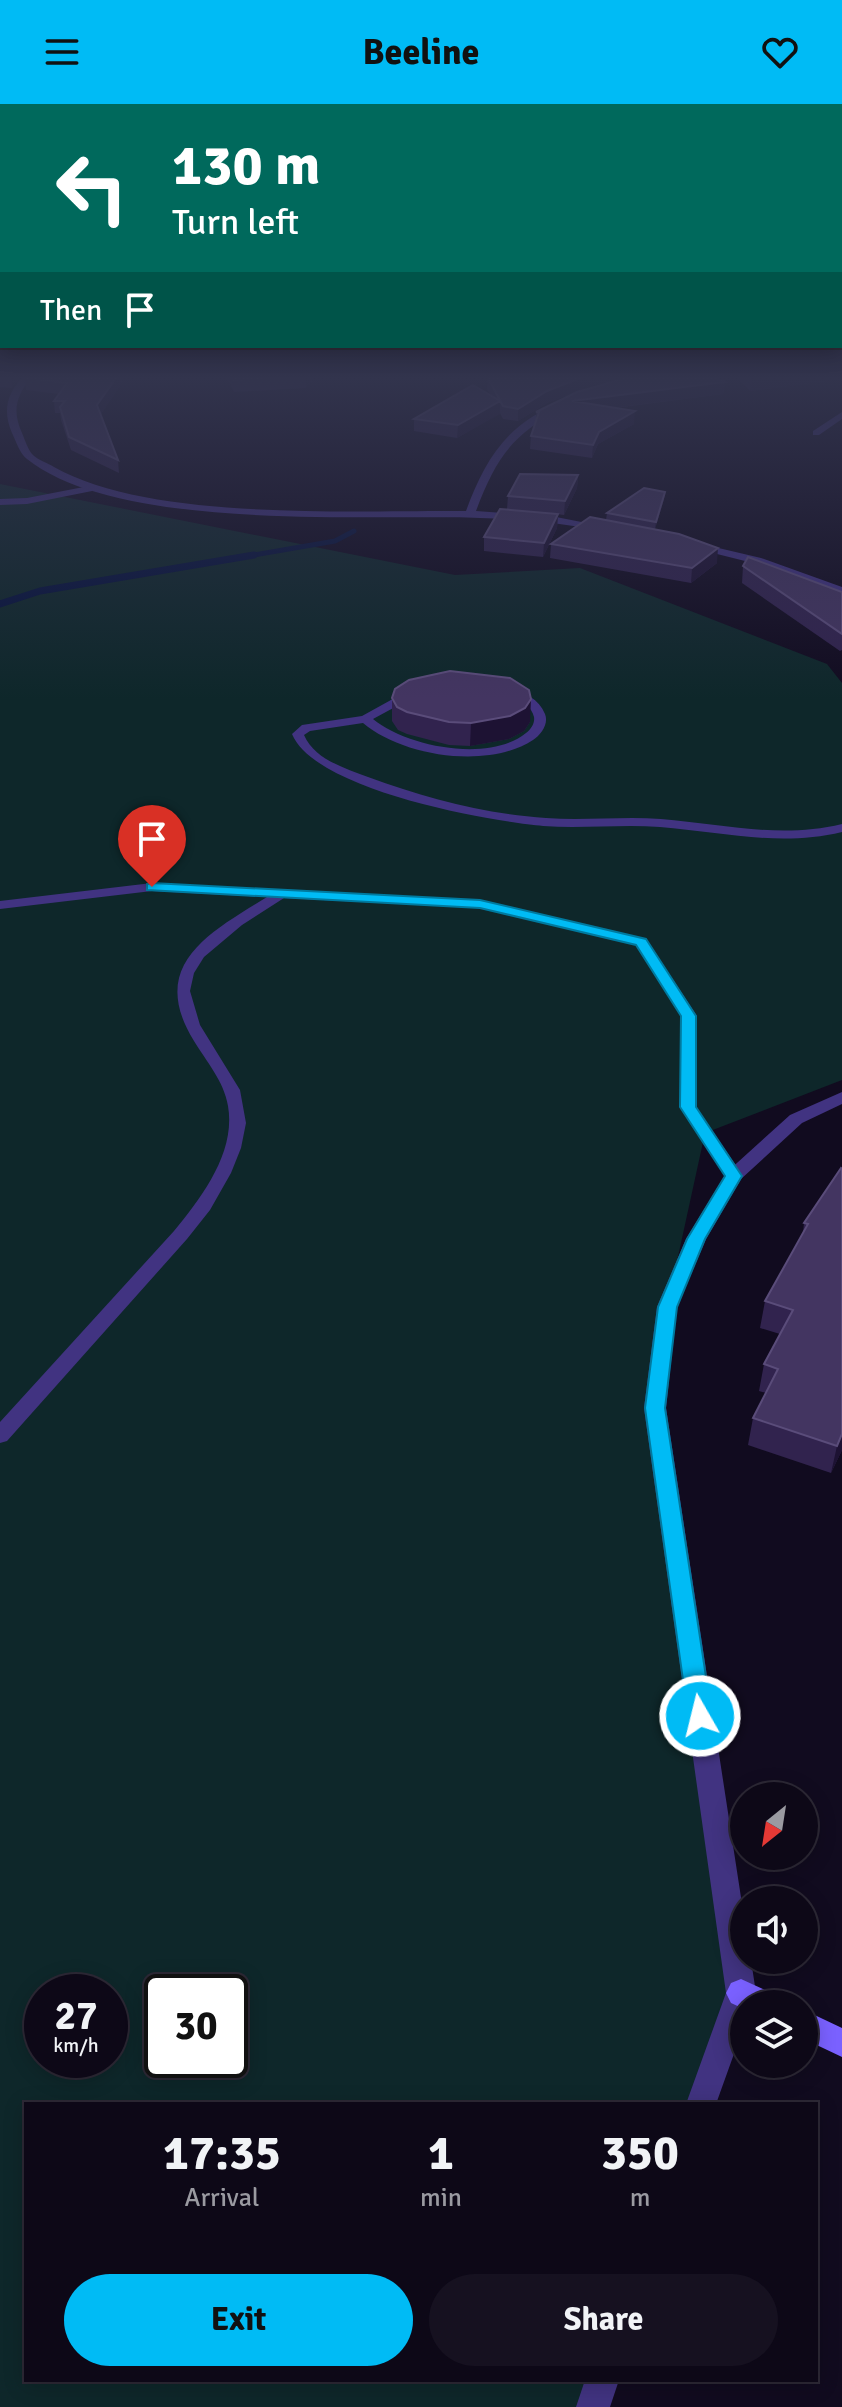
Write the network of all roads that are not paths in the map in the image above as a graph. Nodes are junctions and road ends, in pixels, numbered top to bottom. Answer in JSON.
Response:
{"nodes":[{"id":1,"x":88,"y":485,"type":"edge"},
{"id":2,"x":480,"y":485,"type":"edge"},
{"id":3,"x":94,"y":488,"type":"junction"},
{"id":4,"x":0,"y":502,"type":"edge"},
{"id":5,"x":470,"y":514,"type":"junction"},
{"id":6,"x":624,"y":530,"type":"edge"},
{"id":7,"x":686,"y":543,"type":"edge"},
{"id":8,"x":842,"y":591,"type":"edge"},
{"id":9,"x":365,"y":719,"type":"junction"},
{"id":10,"x":842,"y":828,"type":"edge"},
{"id":11,"x":281,"y":894,"type":"junction"},
{"id":12,"x":0,"y":905,"type":"edge"},
{"id":13,"x":842,"y":1097,"type":"edge"},
{"id":14,"x":734,"y":1176,"type":"junction"},
{"id":15,"x":0,"y":1436,"type":"edge"},
{"id":16,"x":751,"y":1990,"type":"edge"},
{"id":17,"x":818,"y":2031,"type":"edge"},
{"id":18,"x":842,"y":2043,"type":"edge"},
{"id":19,"x":730,"y":2044,"type":"edge"},
{"id":20,"x":702,"y":2102,"type":"edge"},
{"id":21,"x":601,"y":2382,"type":"edge"},
{"id":22,"x":593,"y":2407,"type":"edge"}],
"edges":[{"from":1,"to":3,"type":"street"},
{"from":2,"to":5,"type":"street"},
{"from":3,"to":4,"type":"lane"},
{"from":3,"to":5,"type":"street"},
{"from":5,"to":6,"type":"street"},
{"from":7,"to":8,"type":"street"},
{"from":9,"to":9,"type":"lane"},
{"from":9,"to":10,"type":"lane"},
{"from":11,"to":12,"type":"lane"},
{"from":11,"to":14,"type":"lane"},
{"from":11,"to":15,"type":"lane"},
{"from":13,"to":14,"type":"street"},
{"from":14,"to":16,"type":"street"},
{"from":17,"to":18,"type":"street"},
{"from":19,"to":20,"type":"street"},
{"from":21,"to":22,"type":"street"}]}
